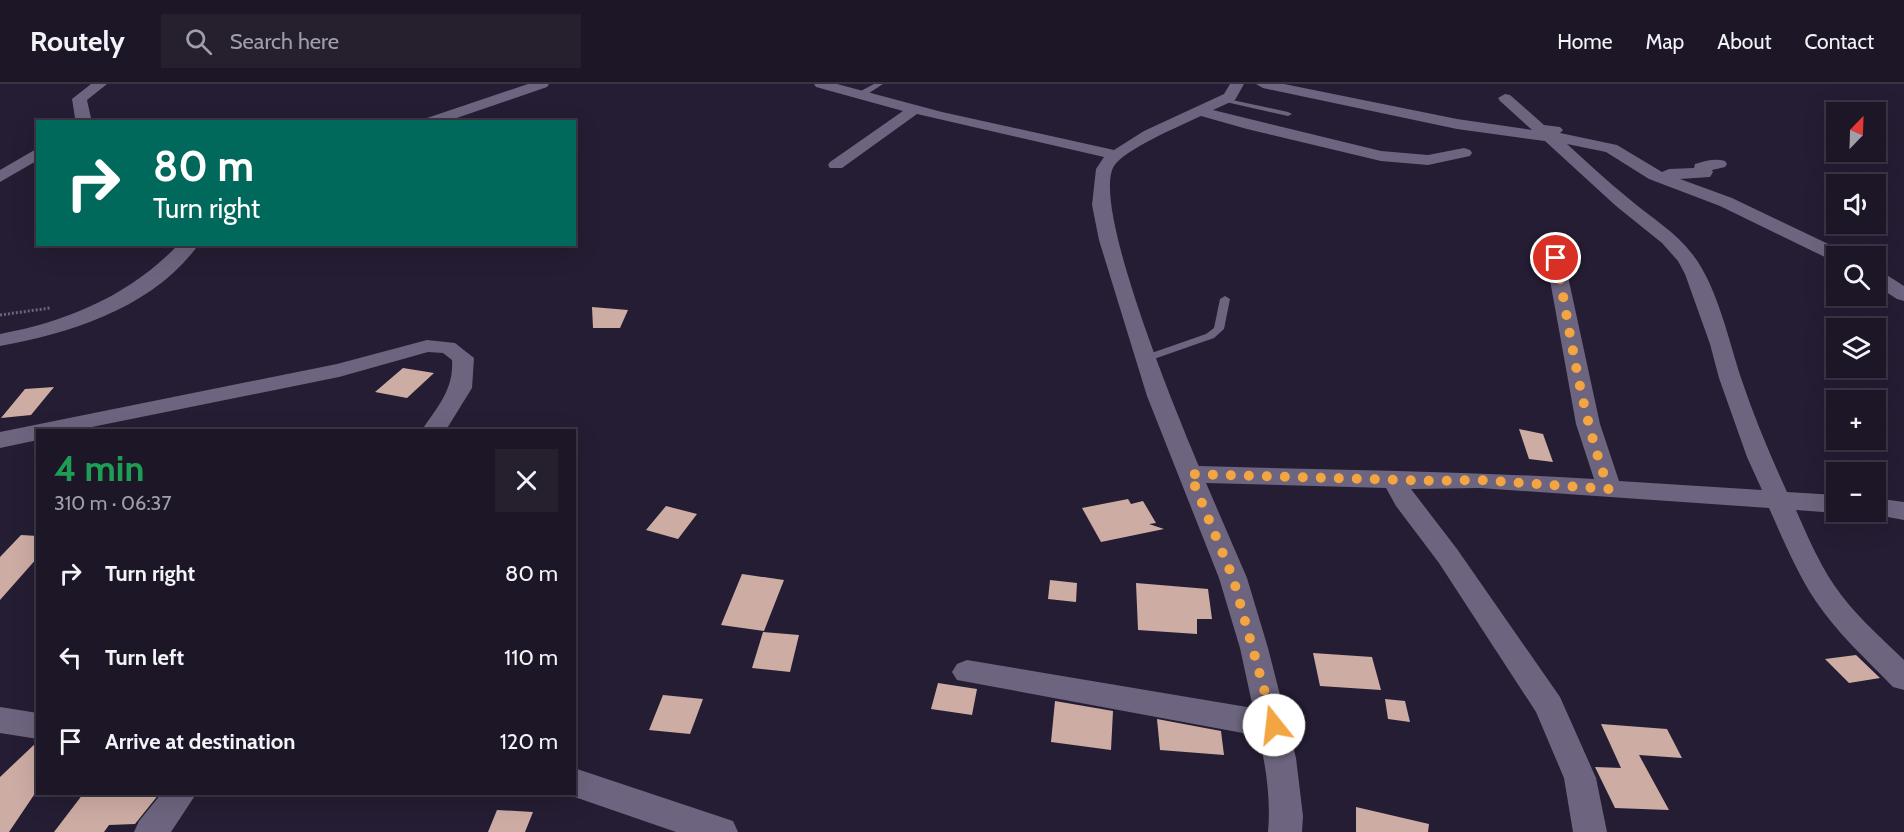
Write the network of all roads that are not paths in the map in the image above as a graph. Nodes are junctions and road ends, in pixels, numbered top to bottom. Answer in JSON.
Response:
{"nodes":[{"id":1,"x":100,"y":84,"type":"edge"},
{"id":2,"x":542,"y":84,"type":"edge"},
{"id":3,"x":821,"y":84,"type":"edge"},
{"id":4,"x":879,"y":84,"type":"edge"},
{"id":5,"x":1263,"y":84,"type":"edge"},
{"id":6,"x":1232,"y":92,"type":"edge"},
{"id":7,"x":860,"y":95,"type":"junction"},
{"id":8,"x":1345,"y":96,"type":"dead end"},
{"id":9,"x":1505,"y":98,"type":"dead end"},
{"id":10,"x":914,"y":110,"type":"junction"},
{"id":11,"x":1200,"y":111,"type":"junction"},
{"id":12,"x":1288,"y":114,"type":"dead end"},
{"id":13,"x":82,"y":120,"type":"edge"},
{"id":14,"x":435,"y":120,"type":"edge"},
{"id":15,"x":1545,"y":133,"type":"junction"},
{"id":16,"x":1464,"y":153,"type":"dead end"},
{"id":17,"x":36,"y":154,"type":"edge"},
{"id":18,"x":1116,"y":155,"type":"junction"},
{"id":19,"x":1719,"y":164,"type":"dead end"},
{"id":20,"x":836,"y":165,"type":"dead end"},
{"id":21,"x":1655,"y":175,"type":"junction"},
{"id":22,"x":0,"y":177,"type":"edge"},
{"id":23,"x":188,"y":246,"type":"edge"},
{"id":24,"x":1826,"y":250,"type":"edge"},
{"id":25,"x":1556,"y":258,"type":"dead end"},
{"id":26,"x":1886,"y":283,"type":"edge"},
{"id":27,"x":1904,"y":295,"type":"edge"},
{"id":28,"x":1225,"y":298,"type":"dead end"},
{"id":29,"x":0,"y":340,"type":"edge"},
{"id":30,"x":1147,"y":358,"type":"junction"},
{"id":31,"x":48,"y":429,"type":"edge"},
{"id":32,"x":435,"y":429,"type":"edge"},
{"id":33,"x":36,"y":432,"type":"edge"},
{"id":34,"x":0,"y":440,"type":"edge"},
{"id":35,"x":1190,"y":474,"type":"junction"},
{"id":36,"x":1394,"y":479,"type":"junction"},
{"id":37,"x":1609,"y":489,"type":"junction"},
{"id":38,"x":1780,"y":501,"type":"junction"},
{"id":39,"x":1826,"y":503,"type":"edge"},
{"id":40,"x":1886,"y":509,"type":"edge"},
{"id":41,"x":1904,"y":511,"type":"edge"},
{"id":42,"x":967,"y":672,"type":"dead end"},
{"id":43,"x":1904,"y":678,"type":"edge"},
{"id":44,"x":0,"y":720,"type":"edge"},
{"id":45,"x":1274,"y":725,"type":"junction"},
{"id":46,"x":36,"y":726,"type":"edge"},
{"id":47,"x":576,"y":783,"type":"edge"},
{"id":48,"x":179,"y":795,"type":"edge"},
{"id":49,"x":151,"y":832,"type":"edge"},
{"id":50,"x":721,"y":832,"type":"edge"},
{"id":51,"x":1285,"y":832,"type":"edge"},
{"id":52,"x":1590,"y":832,"type":"edge"}],
"edges":[{"from":1,"to":13,"type":"street"},
{"from":2,"to":14,"type":"street"},
{"from":3,"to":7,"type":"street"},
{"from":4,"to":7,"type":"lane"},
{"from":5,"to":15,"type":"street"},
{"from":6,"to":11,"type":"street"},
{"from":6,"to":12,"type":"lane"},
{"from":7,"to":10,"type":"street"},
{"from":8,"to":15,"type":"street"},
{"from":9,"to":15,"type":"street"},
{"from":10,"to":18,"type":"street"},
{"from":10,"to":20,"type":"street"},
{"from":11,"to":16,"type":"street"},
{"from":11,"to":18,"type":"street"},
{"from":15,"to":21,"type":"street"},
{"from":15,"to":38,"type":"street"},
{"from":17,"to":22,"type":"street"},
{"from":18,"to":30,"type":"street"},
{"from":19,"to":21,"type":"street"},
{"from":21,"to":24,"type":"street"},
{"from":23,"to":29,"type":"street"},
{"from":25,"to":37,"type":"street"},
{"from":26,"to":27,"type":"street"},
{"from":28,"to":30,"type":"lane"},
{"from":30,"to":35,"type":"street"},
{"from":31,"to":32,"type":"street"},
{"from":33,"to":34,"type":"street"},
{"from":35,"to":36,"type":"street"},
{"from":35,"to":45,"type":"street"},
{"from":36,"to":37,"type":"street"},
{"from":36,"to":52,"type":"street"},
{"from":37,"to":38,"type":"street"},
{"from":38,"to":39,"type":"street"},
{"from":38,"to":43,"type":"street"},
{"from":40,"to":41,"type":"street"},
{"from":42,"to":45,"type":"street"},
{"from":44,"to":46,"type":"street"},
{"from":45,"to":51,"type":"street"},
{"from":47,"to":50,"type":"street"},
{"from":48,"to":49,"type":"street"}]}
